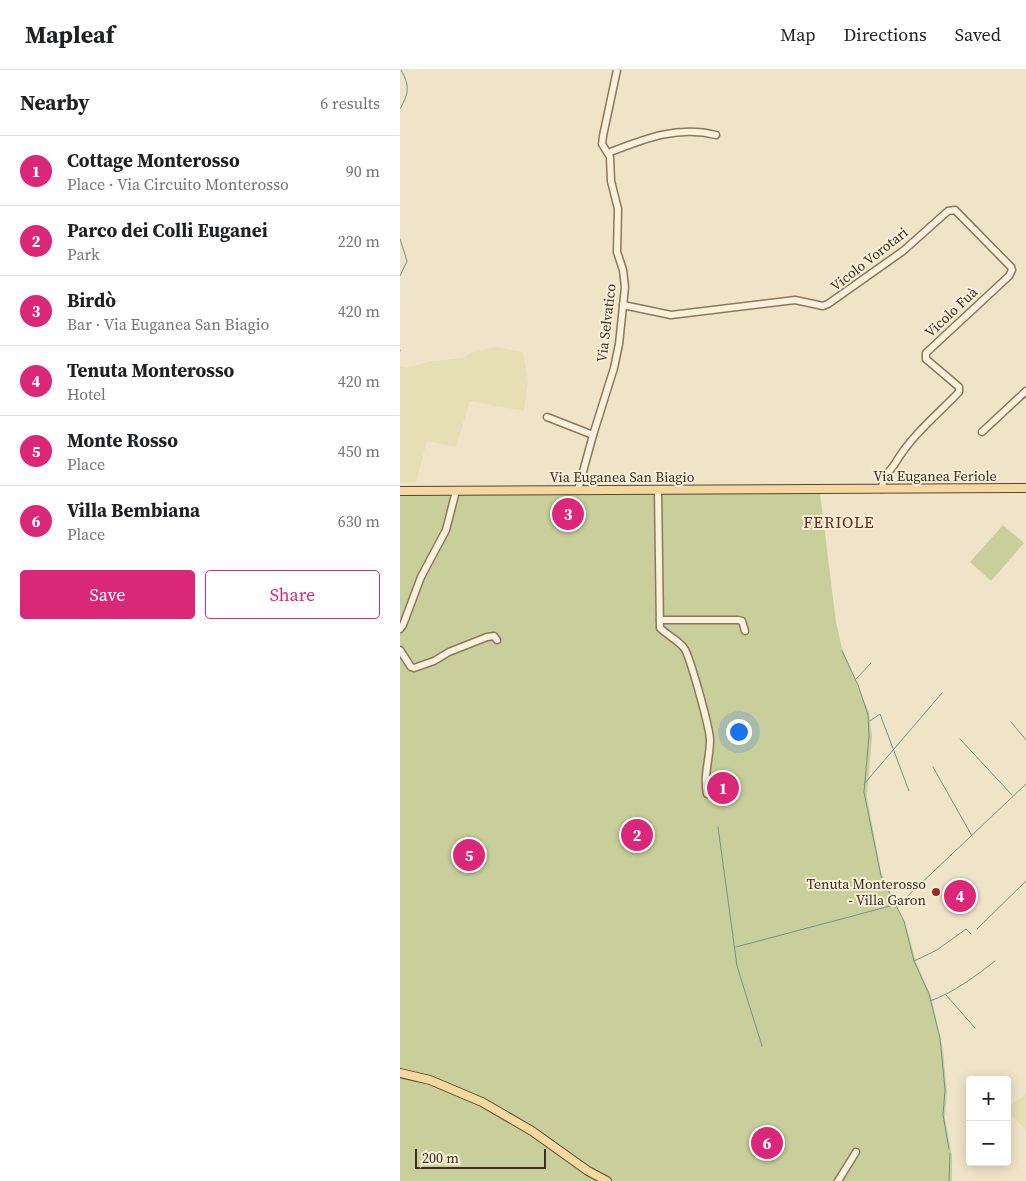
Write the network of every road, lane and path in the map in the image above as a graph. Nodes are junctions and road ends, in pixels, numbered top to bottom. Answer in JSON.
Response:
{"nodes":[{"id":1,"x":617,"y":70,"type":"edge"},
{"id":2,"x":716,"y":135,"type":"dead end"},
{"id":3,"x":608,"y":153,"type":"junction"},
{"id":4,"x":1011,"y":266,"type":"joint"},
{"id":5,"x":623,"y":305,"type":"junction"},
{"id":6,"x":1026,"y":391,"type":"edge"},
{"id":7,"x":1020,"y":397,"type":"junction"},
{"id":8,"x":1025,"y":403,"type":"edge"},
{"id":9,"x":547,"y":417,"type":"dead end"},
{"id":10,"x":982,"y":432,"type":"dead end"},
{"id":11,"x":592,"y":435,"type":"junction"},
{"id":12,"x":1026,"y":488,"type":"edge"},
{"id":13,"x":844,"y":489,"type":"joint"},
{"id":14,"x":882,"y":489,"type":"junction"},
{"id":15,"x":578,"y":490,"type":"junction"},
{"id":16,"x":658,"y":490,"type":"junction"},
{"id":17,"x":400,"y":491,"type":"edge"},
{"id":18,"x":456,"y":491,"type":"junction"},
{"id":19,"x":660,"y":620,"type":"junction"},
{"id":20,"x":400,"y":629,"type":"edge"},
{"id":21,"x":745,"y":631,"type":"dead end"},
{"id":22,"x":497,"y":640,"type":"dead end"},
{"id":23,"x":400,"y":650,"type":"edge"},
{"id":24,"x":707,"y":794,"type":"dead end"},
{"id":25,"x":400,"y":1072,"type":"edge"},
{"id":26,"x":856,"y":1152,"type":"dead end"},
{"id":27,"x":607,"y":1181,"type":"edge"},
{"id":28,"x":838,"y":1181,"type":"edge"}],
"edges":[{"from":1,"to":3,"type":"street","name":"Via Selvatico"},
{"from":2,"to":3,"type":"street"},
{"from":3,"to":5,"type":"street","name":"Via Selvatico"},
{"from":4,"to":5,"type":"street","name":"Vicolo Vorotari"},
{"from":4,"to":14,"type":"street","name":"Vicolo Fuà"},
{"from":5,"to":11,"type":"street","name":"Via Selvatico"},
{"from":6,"to":7,"type":"street"},
{"from":7,"to":8,"type":"street"},
{"from":7,"to":10,"type":"street"},
{"from":9,"to":11,"type":"street"},
{"from":11,"to":15,"type":"street","name":"Via Selvatico"},
{"from":12,"to":14,"type":"main road","name":"Via Euganea Feriole"},
{"from":13,"to":14,"type":"main road","name":"Via Euganea Feriole"},
{"from":13,"to":16,"type":"main road","name":"Via Euganea San Biagio"},
{"from":15,"to":16,"type":"main road","name":"Via Euganea San Biagio"},
{"from":15,"to":18,"type":"main road","name":"Via Euganea San Biagio"},
{"from":16,"to":19,"type":"street"},
{"from":17,"to":18,"type":"main road","name":"Via Euganea San Biagio"},
{"from":18,"to":20,"type":"street"},
{"from":19,"to":21,"type":"street"},
{"from":19,"to":24,"type":"street"},
{"from":22,"to":23,"type":"street"},
{"from":25,"to":27,"type":"main road"},
{"from":26,"to":28,"type":"street"}]}
